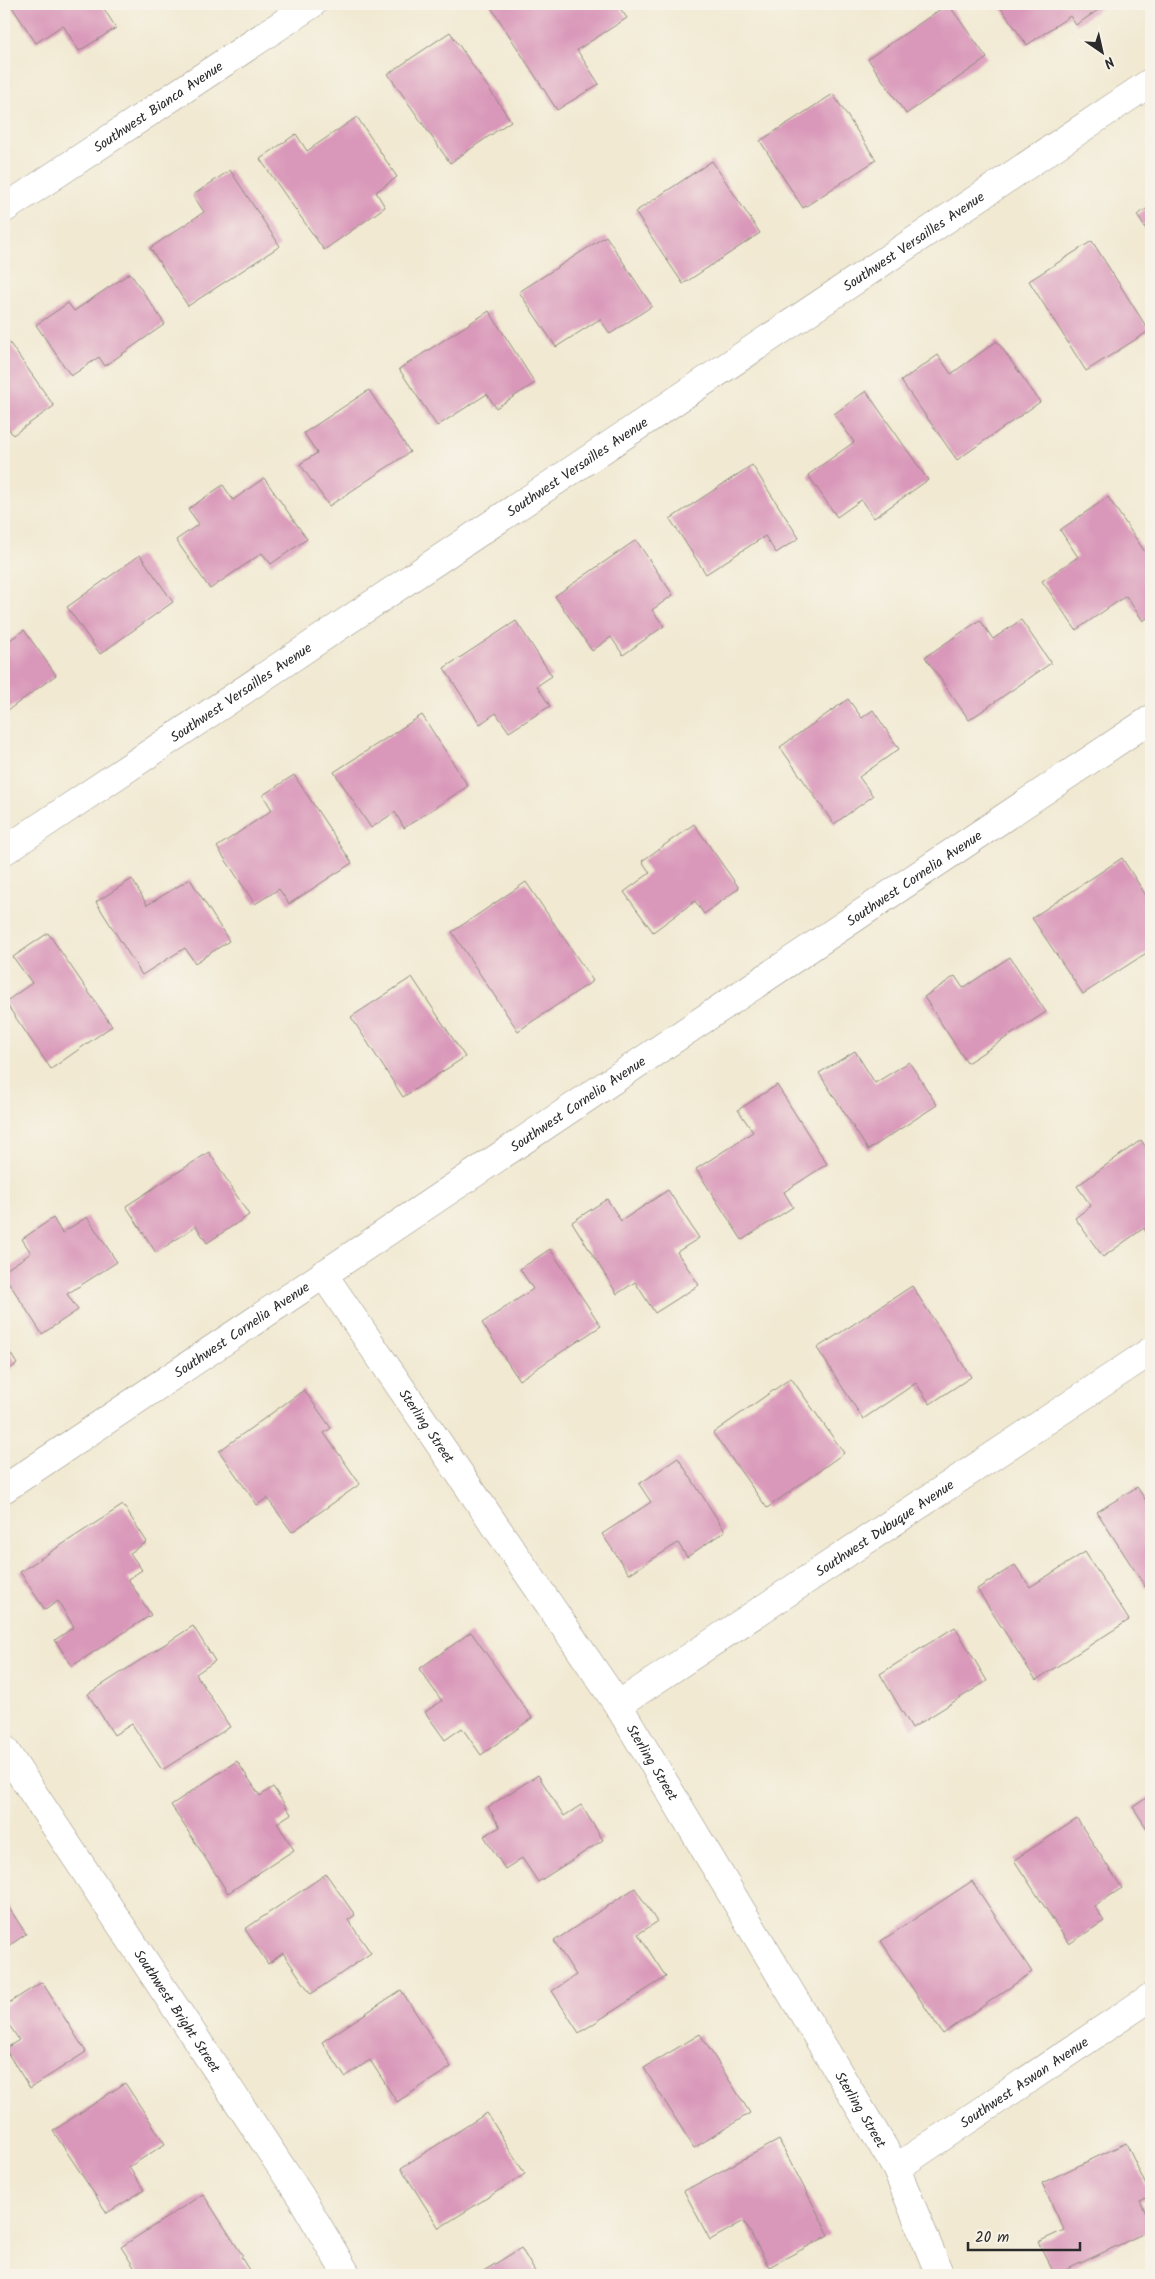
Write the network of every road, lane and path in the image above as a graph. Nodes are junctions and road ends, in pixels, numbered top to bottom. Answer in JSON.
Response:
{"nodes":[{"id":1,"x":312,"y":4,"type":"edge"},
{"id":2,"x":1151,"y":82,"type":"edge"},
{"id":3,"x":4,"y":209,"type":"edge"},
{"id":4,"x":1151,"y":719,"type":"edge"},
{"id":5,"x":4,"y":851,"type":"edge"},
{"id":6,"x":323,"y":1274,"type":"junction"},
{"id":7,"x":1151,"y":1351,"type":"edge"},
{"id":8,"x":4,"y":1489,"type":"edge"},
{"id":9,"x":618,"y":1705,"type":"junction"},
{"id":10,"x":4,"y":1748,"type":"edge"},
{"id":11,"x":1151,"y":1998,"type":"edge"},
{"id":12,"x":896,"y":2168,"type":"junction"},
{"id":13,"x":347,"y":2275,"type":"edge"},
{"id":14,"x":940,"y":2275,"type":"edge"}],
"edges":[{"from":1,"to":3,"type":"street","name":"Southwest Bianca Avenue"},
{"from":2,"to":5,"type":"street","name":"Southwest Versailles Avenue"},
{"from":4,"to":6,"type":"street","name":"Southwest Cornelia Avenue"},
{"from":6,"to":8,"type":"street","name":"Southwest Cornelia Avenue"},
{"from":6,"to":9,"type":"street","name":"Sterling Street"},
{"from":7,"to":9,"type":"street","name":"Southwest Dubuque Avenue"},
{"from":9,"to":12,"type":"street","name":"Sterling Street"},
{"from":10,"to":13,"type":"street","name":"Southwest Bright Street"},
{"from":11,"to":12,"type":"street","name":"Southwest Aswan Avenue"},
{"from":12,"to":14,"type":"street","name":"Sterling Street"}]}
